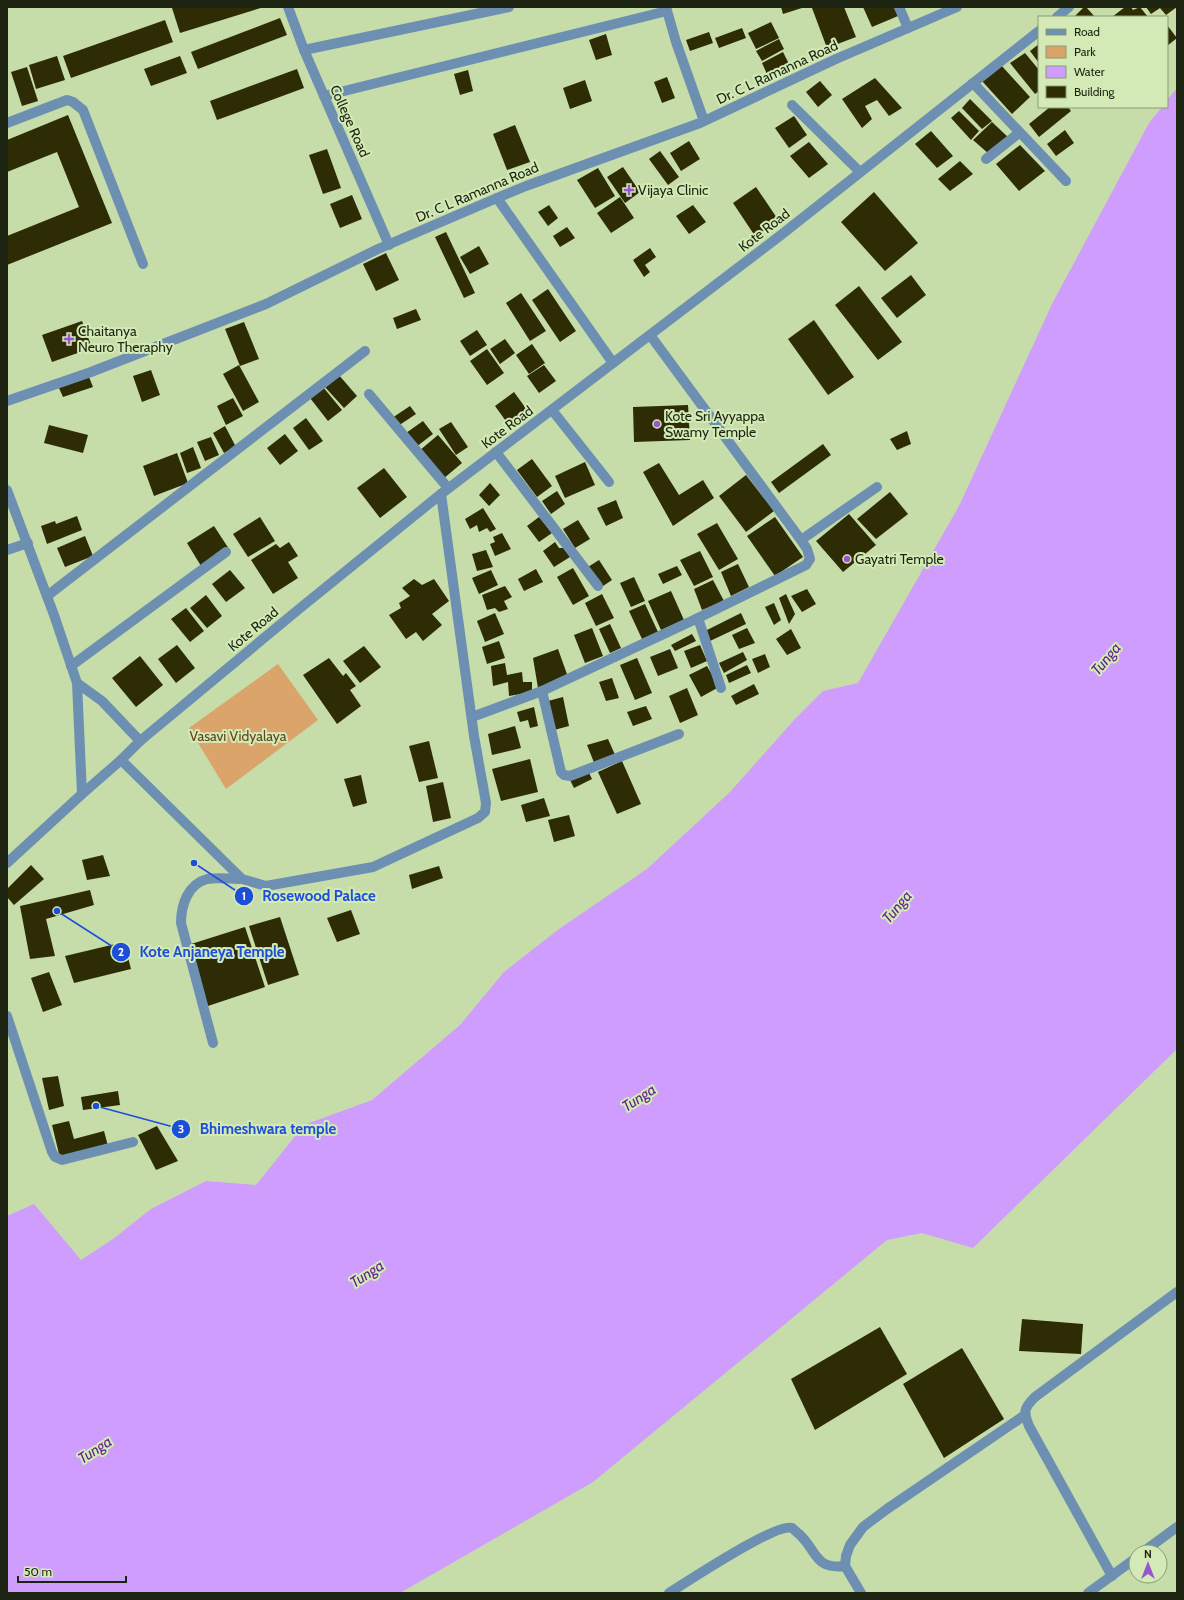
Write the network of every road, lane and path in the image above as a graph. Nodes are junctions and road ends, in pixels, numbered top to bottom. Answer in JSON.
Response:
{"nodes":[{"id":1,"x":288,"y":7,"type":"edge"},
{"id":2,"x":509,"y":7,"type":"edge"},
{"id":3,"x":899,"y":7,"type":"edge"},
{"id":4,"x":957,"y":7,"type":"edge"},
{"id":5,"x":1070,"y":7,"type":"edge"},
{"id":6,"x":667,"y":9,"type":"edge"},
{"id":7,"x":1058,"y":16,"type":"edge"},
{"id":8,"x":908,"y":28,"type":"junction"},
{"id":9,"x":1038,"y":32,"type":"edge"},
{"id":10,"x":304,"y":50,"type":"junction"},
{"id":11,"x":973,"y":83,"type":"junction"},
{"id":12,"x":324,"y":96,"type":"junction"},
{"id":13,"x":792,"y":105,"type":"dead end"},
{"id":14,"x":704,"y":121,"type":"junction"},
{"id":15,"x":7,"y":123,"type":"edge"},
{"id":16,"x":1019,"y":132,"type":"junction"},
{"id":17,"x":986,"y":160,"type":"dead end"},
{"id":18,"x":860,"y":172,"type":"junction"},
{"id":19,"x":1066,"y":181,"type":"dead end"},
{"id":20,"x":497,"y":198,"type":"junction"},
{"id":21,"x":389,"y":245,"type":"junction"},
{"id":22,"x":143,"y":264,"type":"dead end"},
{"id":23,"x":650,"y":335,"type":"junction"},
{"id":24,"x":365,"y":351,"type":"dead end"},
{"id":25,"x":613,"y":363,"type":"junction"},
{"id":26,"x":369,"y":394,"type":"dead end"},
{"id":27,"x":7,"y":401,"type":"edge"},
{"id":28,"x":552,"y":410,"type":"junction"},
{"id":29,"x":496,"y":452,"type":"junction"},
{"id":30,"x":610,"y":482,"type":"dead end"},
{"id":31,"x":877,"y":487,"type":"dead end"},
{"id":32,"x":7,"y":490,"type":"edge"},
{"id":33,"x":445,"y":491,"type":"junction"},
{"id":34,"x":801,"y":540,"type":"junction"},
{"id":35,"x":28,"y":543,"type":"junction"},
{"id":36,"x":7,"y":550,"type":"edge"},
{"id":37,"x":226,"y":552,"type":"dead end"},
{"id":38,"x":598,"y":586,"type":"dead end"},
{"id":39,"x":47,"y":596,"type":"junction"},
{"id":40,"x":698,"y":618,"type":"junction"},
{"id":41,"x":71,"y":666,"type":"junction"},
{"id":42,"x":77,"y":683,"type":"junction"},
{"id":43,"x":722,"y":688,"type":"dead end"},
{"id":44,"x":542,"y":691,"type":"junction"},
{"id":45,"x":472,"y":717,"type":"junction"},
{"id":46,"x":679,"y":734,"type":"dead end"},
{"id":47,"x":140,"y":741,"type":"junction"},
{"id":48,"x":121,"y":760,"type":"junction"},
{"id":49,"x":82,"y":794,"type":"junction"},
{"id":50,"x":7,"y":863,"type":"edge"},
{"id":51,"x":242,"y":879,"type":"junction"},
{"id":52,"x":7,"y":1016,"type":"edge"},
{"id":53,"x":213,"y":1042,"type":"dead end"},
{"id":54,"x":133,"y":1142,"type":"dead end"},
{"id":55,"x":1177,"y":1292,"type":"edge"},
{"id":56,"x":1025,"y":1415,"type":"junction"},
{"id":57,"x":1177,"y":1527,"type":"edge"},
{"id":58,"x":1155,"y":1544,"type":"edge"},
{"id":59,"x":1128,"y":1564,"type":"edge"},
{"id":60,"x":845,"y":1566,"type":"junction"},
{"id":61,"x":1112,"y":1576,"type":"junction"},
{"id":62,"x":669,"y":1593,"type":"edge"},
{"id":63,"x":861,"y":1593,"type":"edge"},
{"id":64,"x":1088,"y":1593,"type":"edge"}],
"edges":[{"from":1,"to":10,"type":"street","name":"College Road"},
{"from":2,"to":10,"type":"street"},
{"from":3,"to":8,"type":"street"},
{"from":4,"to":8,"type":"street","name":"Dr. C L Ramanna Road"},
{"from":5,"to":7,"type":"street"},
{"from":6,"to":12,"type":"street"},
{"from":6,"to":14,"type":"street"},
{"from":8,"to":14,"type":"street","name":"Dr. C L Ramanna Road"},
{"from":9,"to":11,"type":"street","name":"Kote Road"},
{"from":10,"to":12,"type":"street","name":"College Road"},
{"from":11,"to":16,"type":"street"},
{"from":11,"to":18,"type":"street","name":"Kote Road"},
{"from":12,"to":21,"type":"street","name":"College Road"},
{"from":13,"to":18,"type":"street"},
{"from":14,"to":20,"type":"street","name":"Dr. C L Ramanna Road"},
{"from":15,"to":22,"type":"street"},
{"from":16,"to":17,"type":"street"},
{"from":16,"to":19,"type":"street"},
{"from":18,"to":23,"type":"street","name":"Kote Road"},
{"from":20,"to":21,"type":"street","name":"Dr. C L Ramanna Road"},
{"from":20,"to":25,"type":"street"},
{"from":21,"to":27,"type":"street","name":"Dr. C L Ramanna Road"},
{"from":23,"to":25,"type":"street","name":"Kote Road"},
{"from":23,"to":34,"type":"street"},
{"from":24,"to":39,"type":"street"},
{"from":25,"to":28,"type":"street","name":"Kote Road"},
{"from":26,"to":33,"type":"street"},
{"from":28,"to":29,"type":"street","name":"Kote Road"},
{"from":28,"to":30,"type":"street"},
{"from":29,"to":33,"type":"street","name":"Kote Road"},
{"from":29,"to":38,"type":"street"},
{"from":31,"to":34,"type":"street"},
{"from":32,"to":35,"type":"street"},
{"from":33,"to":45,"type":"street"},
{"from":33,"to":47,"type":"street","name":"Kote Road"},
{"from":34,"to":40,"type":"street"},
{"from":35,"to":36,"type":"street"},
{"from":35,"to":39,"type":"street"},
{"from":37,"to":41,"type":"street"},
{"from":39,"to":41,"type":"street"},
{"from":40,"to":43,"type":"street"},
{"from":40,"to":44,"type":"street"},
{"from":41,"to":42,"type":"street"},
{"from":42,"to":47,"type":"street"},
{"from":42,"to":49,"type":"street"},
{"from":44,"to":45,"type":"street"},
{"from":44,"to":46,"type":"street"},
{"from":45,"to":51,"type":"street"},
{"from":47,"to":48,"type":"street","name":"Kote Road"},
{"from":48,"to":49,"type":"street","name":"Kote Road"},
{"from":48,"to":51,"type":"street"},
{"from":49,"to":50,"type":"street","name":"Kote Road"},
{"from":51,"to":53,"type":"street"},
{"from":52,"to":54,"type":"street"},
{"from":55,"to":56,"type":"street"},
{"from":56,"to":60,"type":"street"},
{"from":56,"to":61,"type":"street"},
{"from":57,"to":58,"type":"street"},
{"from":59,"to":61,"type":"street"},
{"from":60,"to":62,"type":"street"},
{"from":60,"to":63,"type":"street"},
{"from":61,"to":64,"type":"street"}]}
